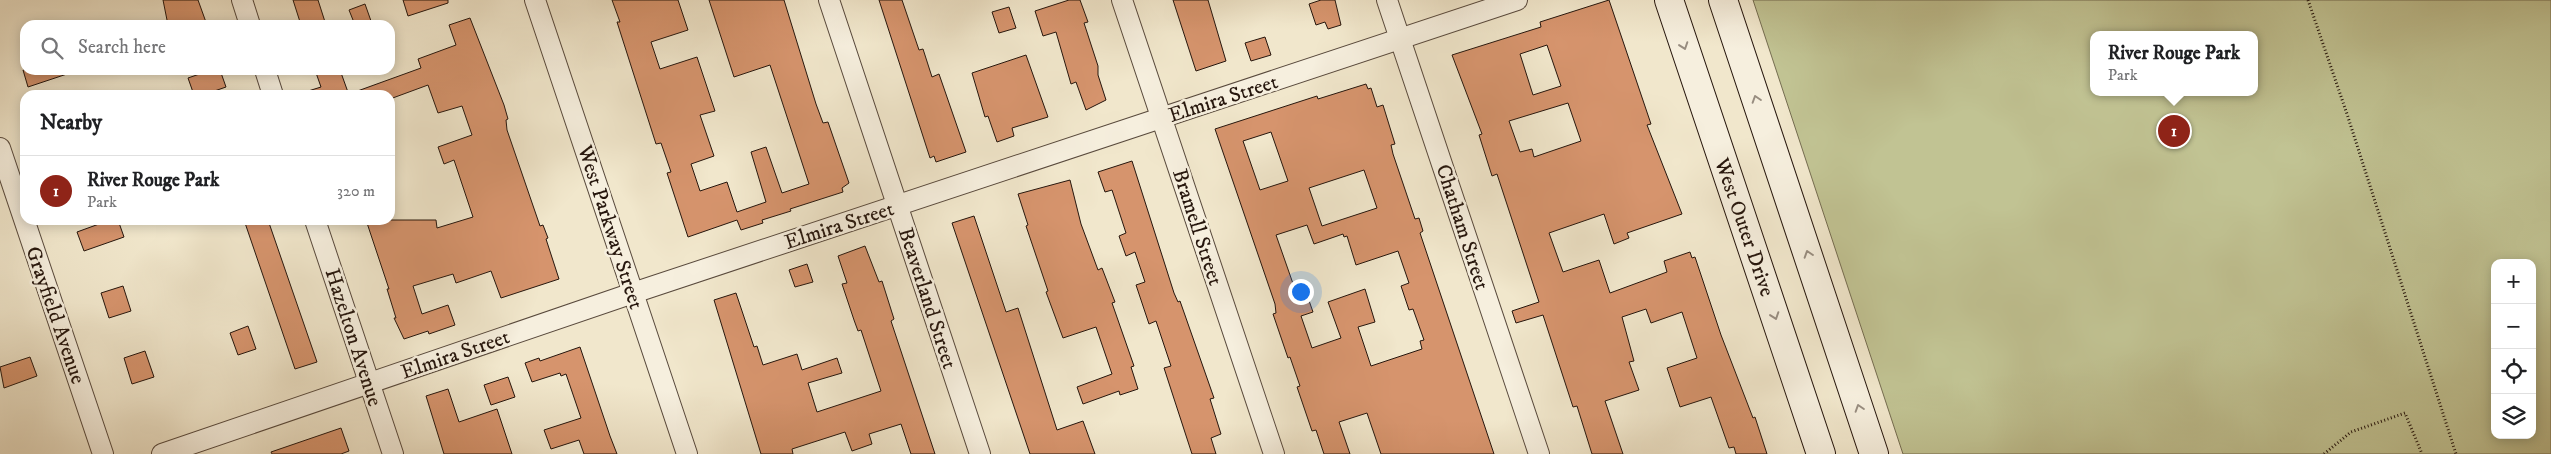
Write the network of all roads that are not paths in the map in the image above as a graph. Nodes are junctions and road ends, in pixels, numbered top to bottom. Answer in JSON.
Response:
{"nodes":[{"id":1,"x":242,"y":0,"type":"edge"},
{"id":2,"x":535,"y":0,"type":"edge"},
{"id":3,"x":829,"y":0,"type":"edge"},
{"id":4,"x":1122,"y":0,"type":"edge"},
{"id":5,"x":1387,"y":0,"type":"edge"},
{"id":6,"x":1517,"y":0,"type":"edge"},
{"id":7,"x":1669,"y":0,"type":"edge"},
{"id":8,"x":1723,"y":0,"type":"edge"},
{"id":9,"x":248,"y":20,"type":"edge"},
{"id":10,"x":1400,"y":39,"type":"junction"},
{"id":11,"x":267,"y":75,"type":"edge"},
{"id":12,"x":271,"y":90,"type":"edge"},
{"id":13,"x":1162,"y":118,"type":"junction"},
{"id":14,"x":0,"y":148,"type":"edge"},
{"id":15,"x":898,"y":206,"type":"junction"},
{"id":16,"x":20,"y":207,"type":"edge"},
{"id":17,"x":26,"y":225,"type":"edge"},
{"id":18,"x":317,"y":225,"type":"edge"},
{"id":19,"x":633,"y":293,"type":"junction"},
{"id":20,"x":369,"y":383,"type":"junction"},
{"id":21,"x":103,"y":454,"type":"edge"},
{"id":22,"x":162,"y":454,"type":"edge"},
{"id":23,"x":393,"y":454,"type":"edge"},
{"id":24,"x":687,"y":454,"type":"edge"},
{"id":25,"x":980,"y":454,"type":"edge"},
{"id":26,"x":1274,"y":454,"type":"edge"},
{"id":27,"x":1539,"y":454,"type":"edge"},
{"id":28,"x":1821,"y":454,"type":"edge"},
{"id":29,"x":1874,"y":454,"type":"edge"}],
"edges":[{"from":1,"to":9,"type":"street"},
{"from":2,"to":19,"type":"street","name":"West Parkway Street"},
{"from":3,"to":15,"type":"street","name":"Beaverland Street"},
{"from":4,"to":13,"type":"street","name":"Bramell Street"},
{"from":5,"to":10,"type":"street","name":"Chatham Street"},
{"from":6,"to":10,"type":"street","name":"Elmira Street"},
{"from":7,"to":28,"type":"main road","name":"West Outer Drive","one_way":true},
{"from":29,"to":8,"type":"main road","one_way":true},
{"from":10,"to":13,"type":"street","name":"Elmira Street"},
{"from":10,"to":27,"type":"street","name":"Chatham Street"},
{"from":11,"to":12,"type":"street"},
{"from":13,"to":15,"type":"street","name":"Elmira Street"},
{"from":13,"to":26,"type":"street","name":"Bramell Street"},
{"from":14,"to":16,"type":"street","name":"Grayfield Avenue"},
{"from":15,"to":19,"type":"street","name":"Elmira Street"},
{"from":15,"to":25,"type":"street","name":"Beaverland Street"},
{"from":17,"to":21,"type":"street","name":"Grayfield Avenue"},
{"from":18,"to":20,"type":"street","name":"Hazelton Avenue"},
{"from":19,"to":20,"type":"street","name":"Elmira Street"},
{"from":19,"to":24,"type":"street","name":"West Parkway Street"},
{"from":20,"to":22,"type":"street","name":"Elmira Street"},
{"from":20,"to":23,"type":"street","name":"Hazelton Avenue"}]}
